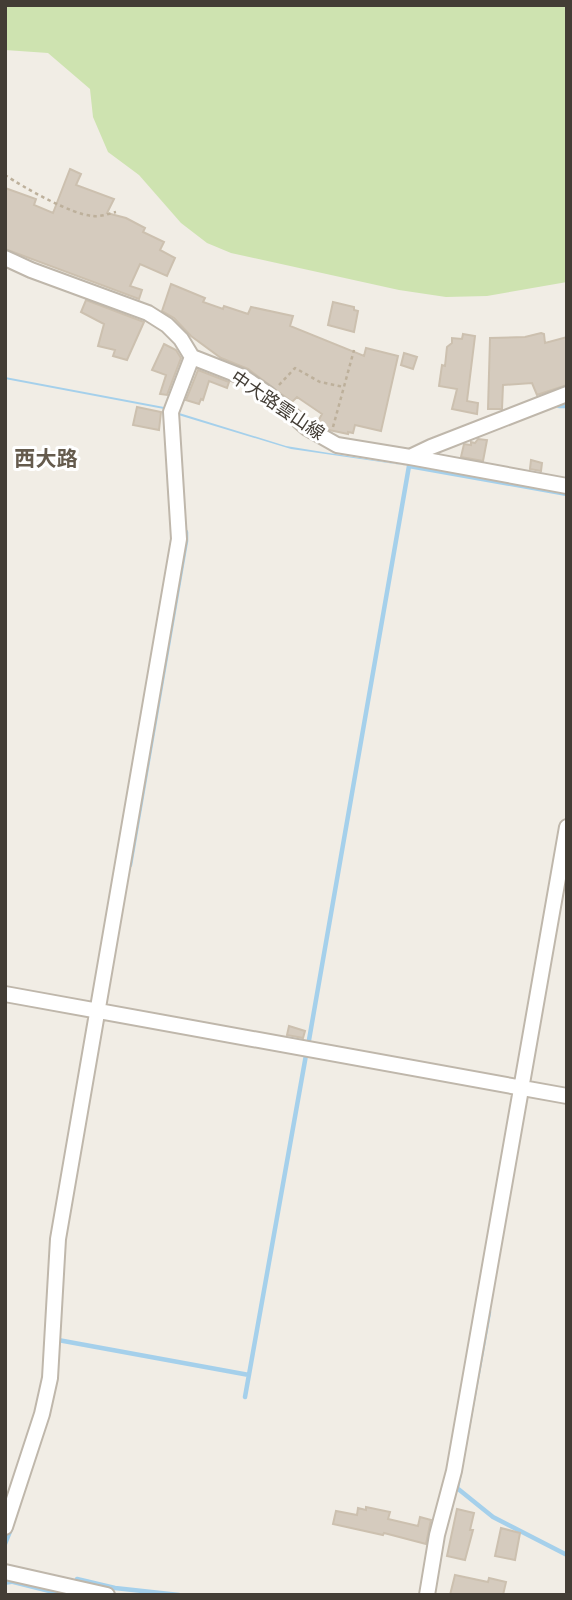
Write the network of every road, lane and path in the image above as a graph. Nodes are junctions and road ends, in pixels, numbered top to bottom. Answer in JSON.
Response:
{"nodes":[{"id":1,"x":5,"y":175,"type":"edge"},
{"id":2,"x":116,"y":212,"type":"dead end"},
{"id":3,"x":5,"y":258,"type":"edge"},
{"id":4,"x":354,"y":350,"type":"dead end"},
{"id":5,"x":192,"y":357,"type":"junction"},
{"id":6,"x":344,"y":387,"type":"junction"},
{"id":7,"x":268,"y":394,"type":"junction"},
{"id":8,"x":567,"y":394,"type":"edge"},
{"id":9,"x":330,"y":439,"type":"junction"},
{"id":10,"x":411,"y":457,"type":"junction"},
{"id":11,"x":567,"y":486,"type":"edge"},
{"id":12,"x":567,"y":827,"type":"edge"},
{"id":13,"x":5,"y":994,"type":"edge"},
{"id":14,"x":96,"y":1011,"type":"junction"},
{"id":15,"x":522,"y":1088,"type":"junction"},
{"id":16,"x":567,"y":1096,"type":"edge"},
{"id":17,"x":5,"y":1527,"type":"edge"},
{"id":18,"x":5,"y":1572,"type":"edge"},
{"id":19,"x":107,"y":1595,"type":"edge"},
{"id":20,"x":427,"y":1595,"type":"edge"}],
"edges":[{"from":1,"to":2,"type":"path"},
{"from":3,"to":5,"type":"street"},
{"from":4,"to":6,"type":"path"},
{"from":5,"to":7,"type":"street","name":"中大路雲山線"},
{"from":5,"to":14,"type":"street"},
{"from":6,"to":7,"type":"path"},
{"from":6,"to":9,"type":"path"},
{"from":7,"to":9,"type":"street","name":"中大路雲山線"},
{"from":8,"to":10,"type":"street"},
{"from":9,"to":10,"type":"street","name":"中大路雲山線"},
{"from":10,"to":11,"type":"street","name":"中大路雲山線"},
{"from":12,"to":15,"type":"street"},
{"from":13,"to":14,"type":"street"},
{"from":14,"to":15,"type":"street"},
{"from":14,"to":17,"type":"street"},
{"from":15,"to":16,"type":"street"},
{"from":15,"to":20,"type":"street"},
{"from":18,"to":19,"type":"street"}]}
